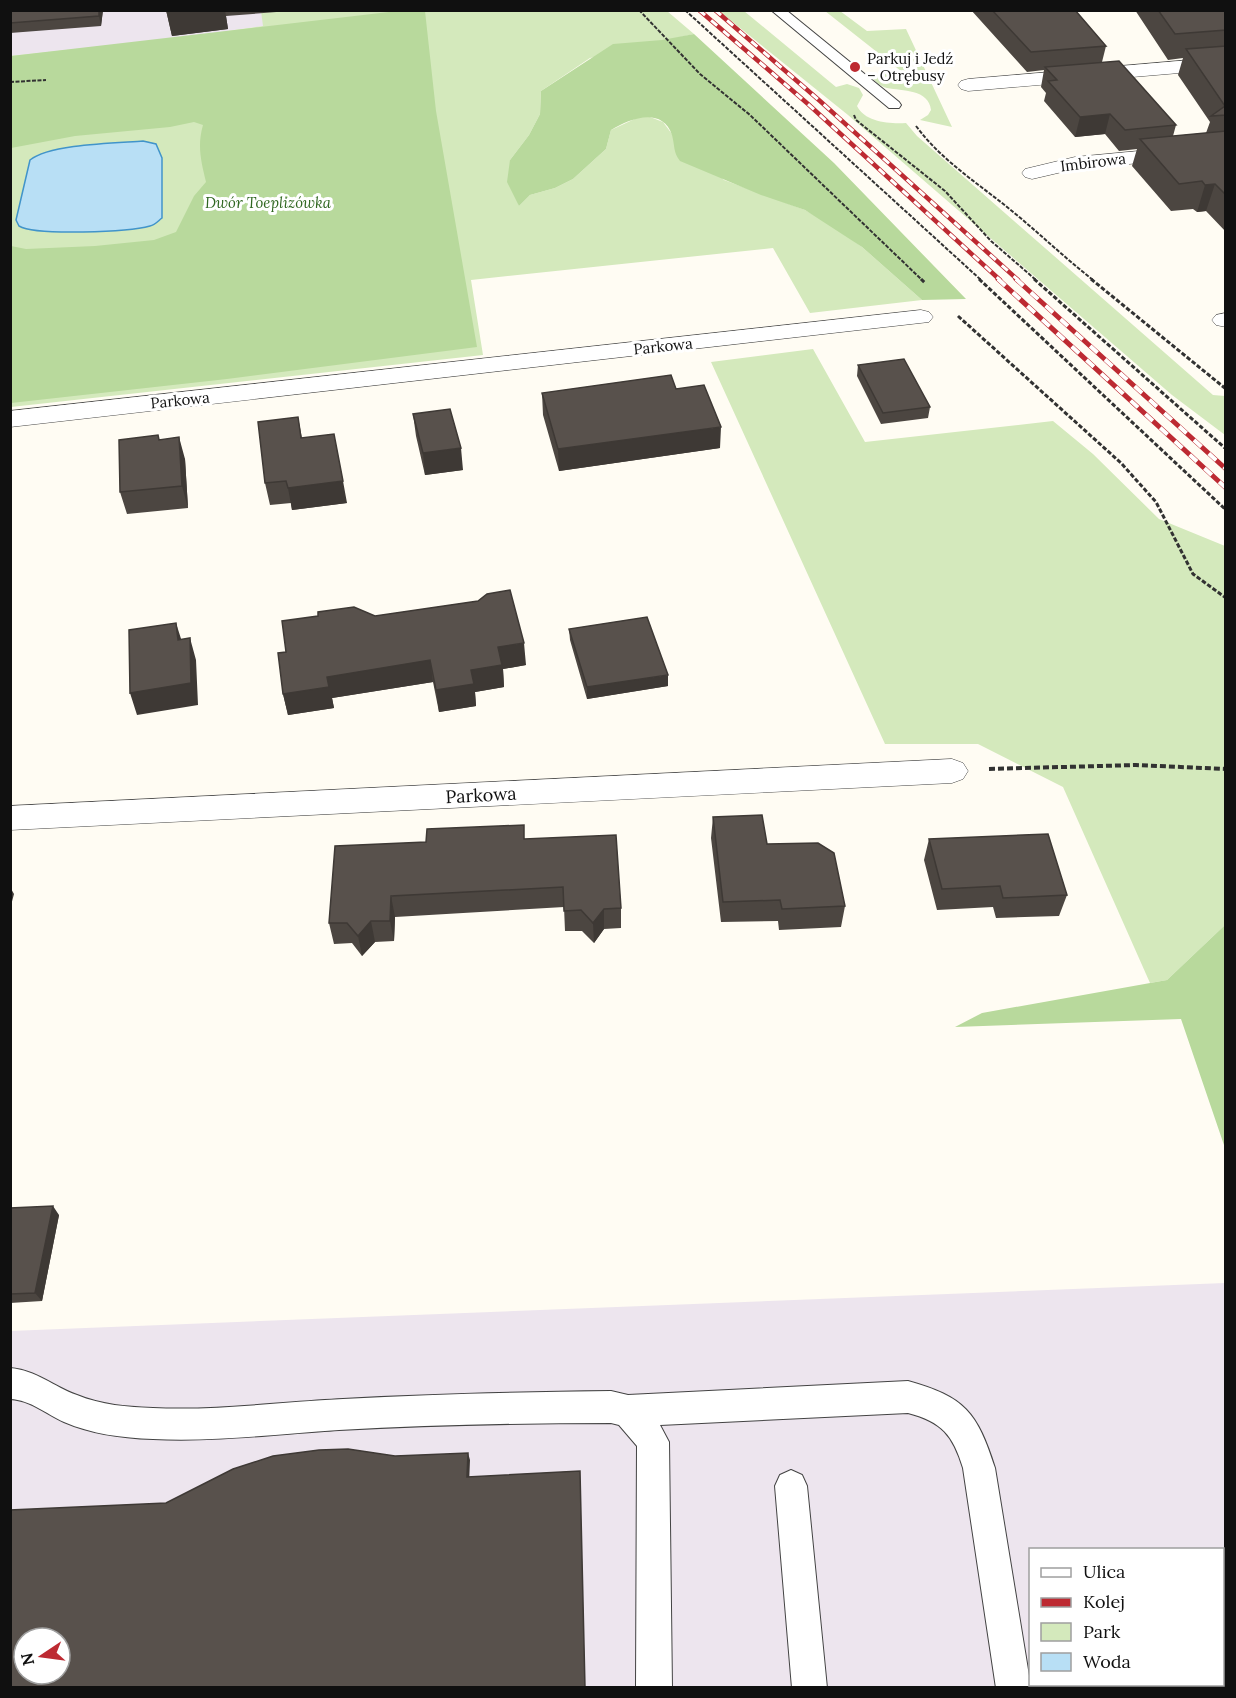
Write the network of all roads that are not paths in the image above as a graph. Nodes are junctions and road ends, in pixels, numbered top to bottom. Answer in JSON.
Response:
{"nodes":[{"id":1,"x":777,"y":10,"type":"edge"},
{"id":2,"x":1226,"y":63,"type":"edge"},
{"id":3,"x":968,"y":86,"type":"dead end"},
{"id":4,"x":894,"y":105,"type":"road end"},
{"id":5,"x":1226,"y":148,"type":"edge"},
{"id":6,"x":1032,"y":173,"type":"dead end"},
{"id":7,"x":921,"y":317,"type":"road end"},
{"id":8,"x":10,"y":418,"type":"edge"},
{"id":9,"x":952,"y":771,"type":"road end"},
{"id":10,"x":10,"y":818,"type":"edge"},
{"id":11,"x":10,"y":1383,"type":"edge"},
{"id":12,"x":628,"y":1411,"type":"junction"},
{"id":13,"x":791,"y":1486,"type":"dead end"},
{"id":14,"x":654,"y":1688,"type":"edge"},
{"id":15,"x":810,"y":1688,"type":"edge"},
{"id":16,"x":1014,"y":1688,"type":"edge"}],
"edges":[{"from":1,"to":4,"type":"lane"},
{"from":2,"to":3,"type":"street"},
{"from":5,"to":6,"type":"street","name":"Imbirowa"},
{"from":7,"to":8,"type":"street","name":"Parkowa"},
{"from":9,"to":10,"type":"street","name":"Parkowa"},
{"from":11,"to":12,"type":"lane"},
{"from":12,"to":14,"type":"lane"},
{"from":12,"to":16,"type":"lane"},
{"from":13,"to":15,"type":"lane"}]}
